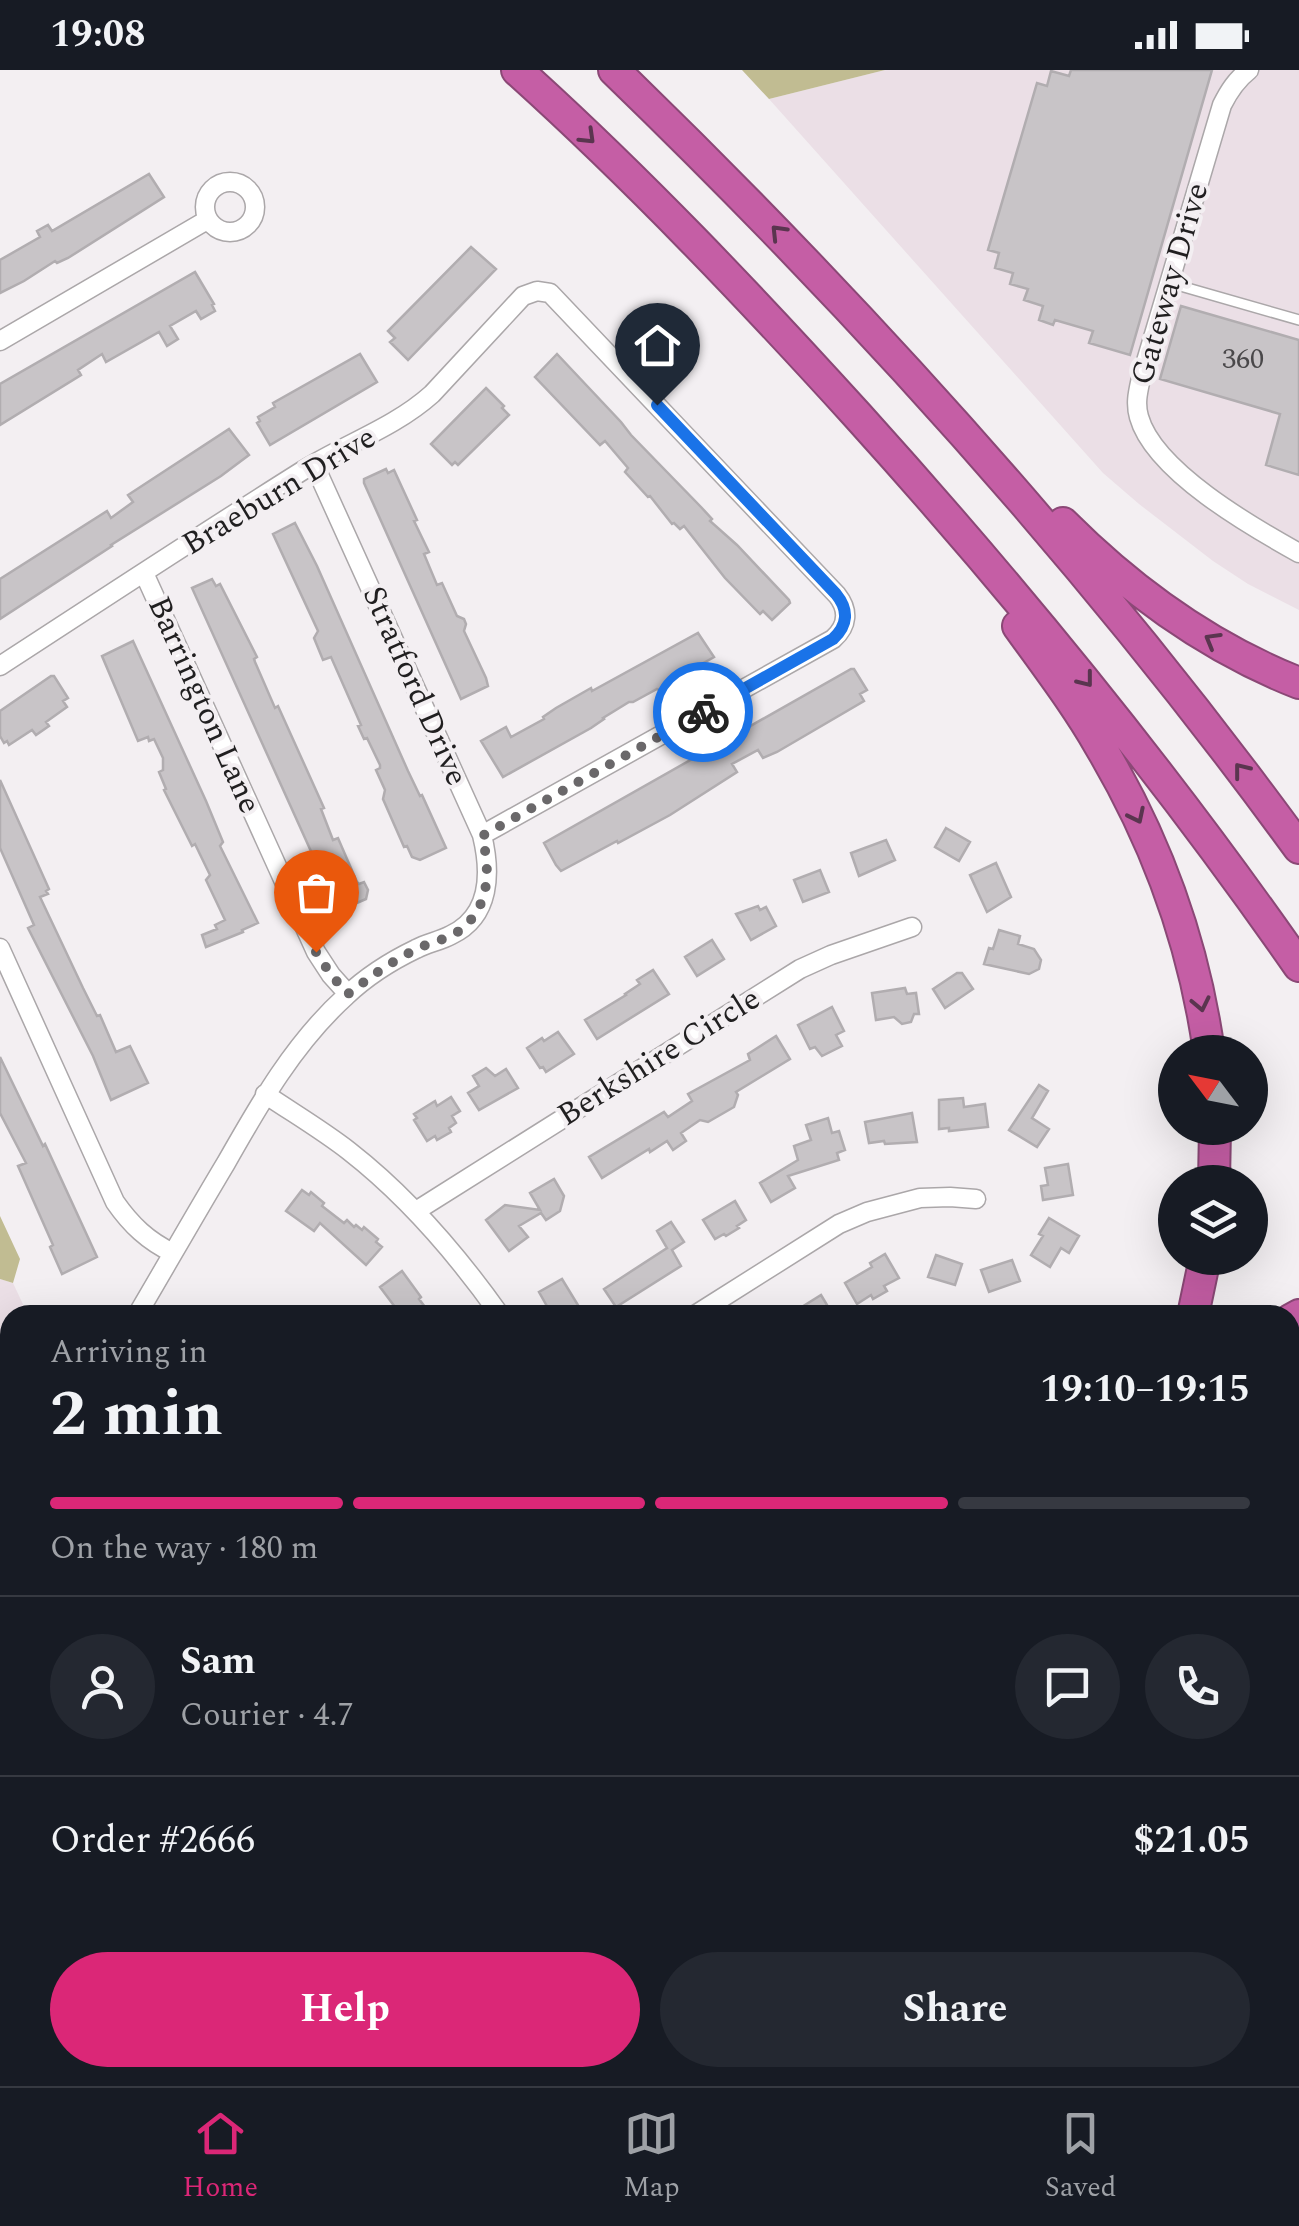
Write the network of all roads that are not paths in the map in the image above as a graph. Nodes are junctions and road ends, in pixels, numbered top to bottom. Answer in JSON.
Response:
{"nodes":[{"id":1,"x":517,"y":70,"type":"edge"},
{"id":2,"x":614,"y":70,"type":"edge"},
{"id":3,"x":1249,"y":70,"type":"edge"},
{"id":4,"x":206,"y":220,"type":"dead end"},
{"id":5,"x":810,"y":265,"type":"junction"},
{"id":6,"x":1170,"y":284,"type":"junction"},
{"id":7,"x":768,"y":316,"type":"junction"},
{"id":8,"x":1299,"y":320,"type":"edge"},
{"id":9,"x":0,"y":341,"type":"edge"},
{"id":10,"x":314,"y":464,"type":"junction"},
{"id":11,"x":1299,"y":553,"type":"edge"},
{"id":12,"x":144,"y":573,"type":"junction"},
{"id":13,"x":0,"y":666,"type":"edge"},
{"id":14,"x":1299,"y":683,"type":"edge"},
{"id":15,"x":482,"y":836,"type":"junction"},
{"id":16,"x":1299,"y":848,"type":"edge"},
{"id":17,"x":912,"y":926,"type":"dead end"},
{"id":18,"x":0,"y":948,"type":"edge"},
{"id":19,"x":1299,"y":966,"type":"edge"},
{"id":20,"x":348,"y":994,"type":"junction"},
{"id":21,"x":1206,"y":1035,"type":"edge"},
{"id":22,"x":265,"y":1094,"type":"junction"},
{"id":23,"x":976,"y":1199,"type":"dead end"},
{"id":24,"x":416,"y":1211,"type":"junction"},
{"id":25,"x":173,"y":1253,"type":"junction"},
{"id":26,"x":1201,"y":1275,"type":"edge"},
{"id":27,"x":144,"y":1305,"type":"edge"},
{"id":28,"x":493,"y":1305,"type":"edge"},
{"id":29,"x":711,"y":1305,"type":"edge"},
{"id":30,"x":1195,"y":1305,"type":"edge"}],
"edges":[{"from":1,"to":7,"type":"highway","one_way":true},
{"from":5,"to":2,"type":"highway","one_way":true},
{"from":3,"to":6,"type":"street","name":"Gateway Drive"},
{"from":4,"to":9,"type":"street"},
{"from":14,"to":5,"type":"highway","one_way":true},
{"from":16,"to":5,"type":"highway","one_way":true},
{"from":6,"to":8,"type":"lane"},
{"from":6,"to":11,"type":"street","name":"Gateway Drive"},
{"from":7,"to":19,"type":"highway","one_way":true},
{"from":7,"to":21,"type":"highway","one_way":true},
{"from":10,"to":12,"type":"street","name":"Braeburn Drive"},
{"from":10,"to":15,"type":"street","name":"Stratford Drive"},
{"from":10,"to":15,"type":"street","name":"Braeburn Drive"},
{"from":12,"to":13,"type":"street","name":"Braeburn Drive"},
{"from":12,"to":20,"type":"street","name":"Barrington Lane"},
{"from":15,"to":20,"type":"street","name":"Stratford Drive"},
{"from":17,"to":24,"type":"street","name":"Berkshire Circle"},
{"from":18,"to":25,"type":"street"},
{"from":20,"to":22,"type":"street","name":"Stratford Drive"},
{"from":22,"to":24,"type":"street"},
{"from":22,"to":25,"type":"street","name":"Stratford Drive"},
{"from":23,"to":29,"type":"street"},
{"from":24,"to":28,"type":"street"},
{"from":25,"to":27,"type":"street","name":"Stratford Drive"},
{"from":26,"to":30,"type":"highway"}]}
